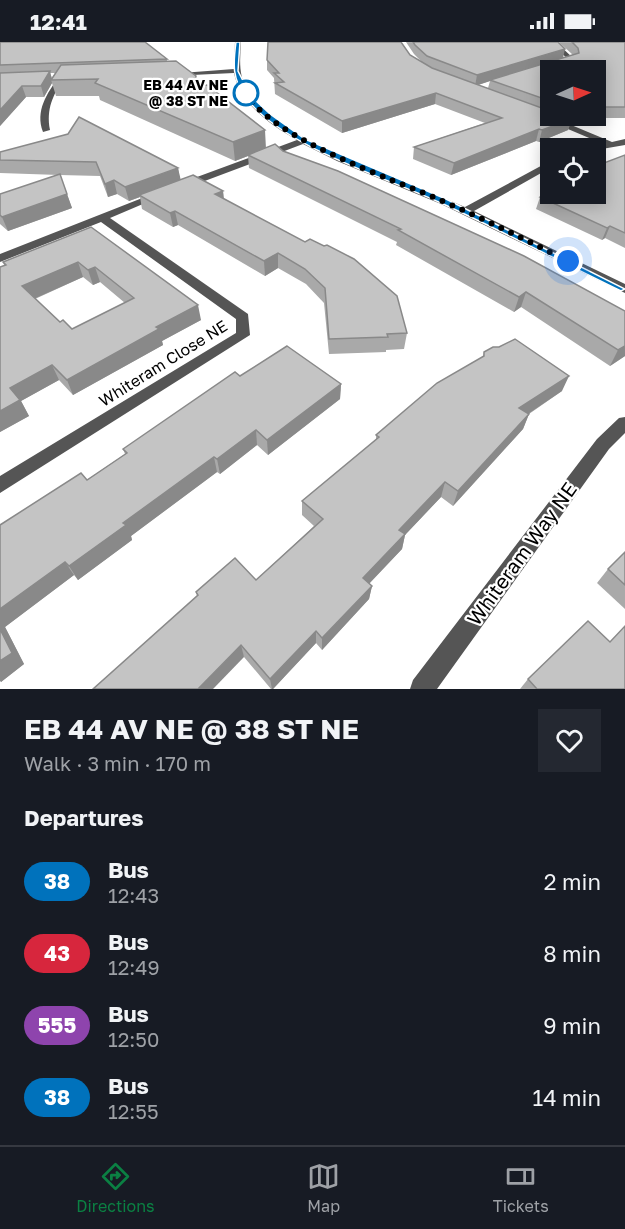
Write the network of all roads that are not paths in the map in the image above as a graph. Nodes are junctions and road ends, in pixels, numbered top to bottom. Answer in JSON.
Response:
{"nodes":[{"id":1,"x":238,"y":42,"type":"edge"},
{"id":2,"x":552,"y":42,"type":"edge"},
{"id":3,"x":573,"y":60,"type":"edge"},
{"id":4,"x":235,"y":71,"type":"junction"},
{"id":5,"x":160,"y":75,"type":"edge"},
{"id":6,"x":51,"y":78,"type":"edge"},
{"id":7,"x":61,"y":78,"type":"junction"},
{"id":8,"x":72,"y":78,"type":"edge"},
{"id":9,"x":567,"y":126,"type":"edge"},
{"id":10,"x":46,"y":130,"type":"dead end"},
{"id":11,"x":303,"y":141,"type":"junction"},
{"id":12,"x":625,"y":142,"type":"edge"},
{"id":13,"x":610,"y":144,"type":"junction"},
{"id":14,"x":606,"y":145,"type":"edge"},
{"id":15,"x":540,"y":170,"type":"edge"},
{"id":16,"x":465,"y":212,"type":"junction"},
{"id":17,"x":101,"y":217,"type":"junction"},
{"id":18,"x":0,"y":258,"type":"edge"},
{"id":19,"x":625,"y":289,"type":"edge"},
{"id":20,"x":625,"y":423,"type":"edge"},
{"id":21,"x":0,"y":485,"type":"edge"},
{"id":22,"x":422,"y":689,"type":"edge"}],
"edges":[{"from":1,"to":4,"type":"street"},
{"from":2,"to":3,"type":"street"},
{"from":4,"to":5,"type":"street"},
{"from":4,"to":11,"type":"street"},
{"from":6,"to":7,"type":"street"},
{"from":7,"to":8,"type":"street"},
{"from":7,"to":10,"type":"street"},
{"from":9,"to":13,"type":"street"},
{"from":11,"to":16,"type":"street"},
{"from":11,"to":17,"type":"street"},
{"from":12,"to":13,"type":"street"},
{"from":13,"to":14,"type":"street"},
{"from":15,"to":16,"type":"street"},
{"from":16,"to":19,"type":"street"},
{"from":17,"to":18,"type":"street"},
{"from":17,"to":21,"type":"street","name":"Whiteram Close NE"},
{"from":20,"to":22,"type":"street","name":"Whiteram Way NE"}]}
